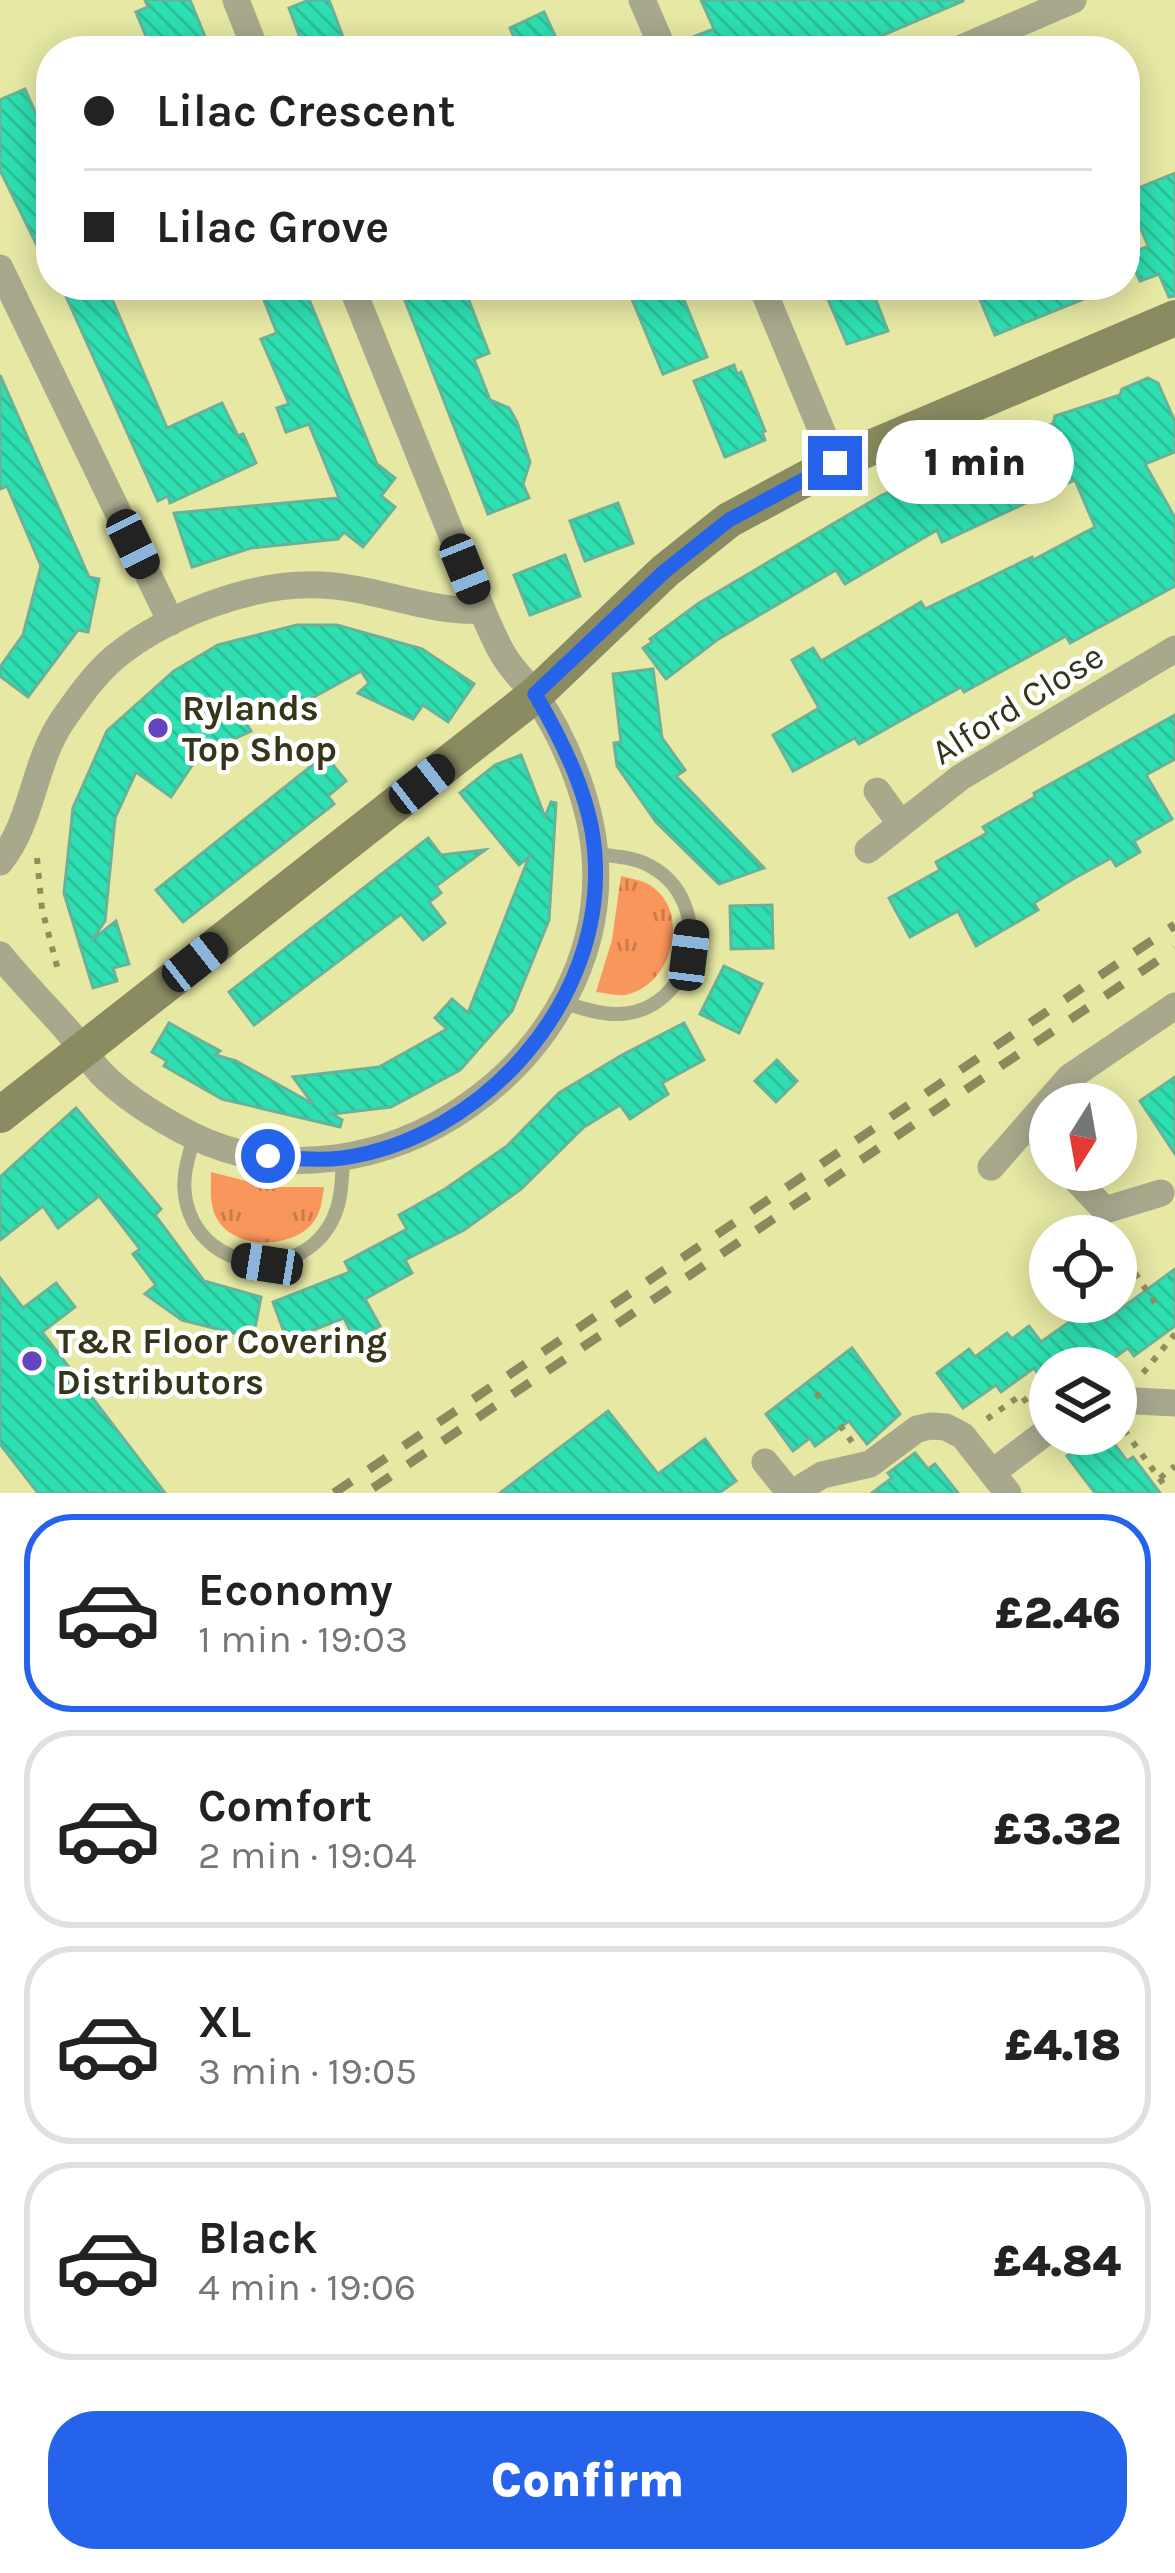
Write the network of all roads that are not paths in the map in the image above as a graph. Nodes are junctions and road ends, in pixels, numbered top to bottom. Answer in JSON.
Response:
{"nodes":[{"id":1,"x":236,"y":0,"type":"edge"},
{"id":2,"x":642,"y":0,"type":"edge"},
{"id":3,"x":1073,"y":0,"type":"edge"},
{"id":4,"x":250,"y":36,"type":"edge"},
{"id":5,"x":658,"y":36,"type":"edge"},
{"id":6,"x":990,"y":36,"type":"edge"},
{"id":7,"x":0,"y":268,"type":"edge"},
{"id":8,"x":357,"y":300,"type":"edge"},
{"id":9,"x":767,"y":300,"type":"edge"},
{"id":10,"x":1175,"y":318,"type":"edge"},
{"id":11,"x":835,"y":463,"type":"junction"},
{"id":12,"x":482,"y":610,"type":"junction"},
{"id":13,"x":171,"y":622,"type":"junction"},
{"id":14,"x":1175,"y":649,"type":"edge"},
{"id":15,"x":535,"y":694,"type":"junction"},
{"id":16,"x":877,"y":790,"type":"dead end"},
{"id":17,"x":900,"y":823,"type":"junction"},
{"id":18,"x":868,"y":850,"type":"dead end"},
{"id":19,"x":596,"y":854,"type":"junction"},
{"id":20,"x":0,"y":862,"type":"edge"},
{"id":21,"x":0,"y":956,"type":"edge"},
{"id":22,"x":561,"y":1002,"type":"junction"},
{"id":23,"x":1175,"y":1006,"type":"edge"},
{"id":24,"x":77,"y":1043,"type":"junction"},
{"id":25,"x":1065,"y":1083,"type":"edge"},
{"id":26,"x":0,"y":1115,"type":"edge"},
{"id":27,"x":1029,"y":1124,"type":"edge"},
{"id":28,"x":194,"y":1137,"type":"junction"},
{"id":29,"x":343,"y":1158,"type":"junction"},
{"id":30,"x":991,"y":1167,"type":"dead end"},
{"id":31,"x":1087,"y":1191,"type":"edge"},
{"id":32,"x":1161,"y":1193,"type":"dead end"},
{"id":33,"x":1175,"y":1403,"type":"edge"},
{"id":34,"x":1137,"y":1405,"type":"edge"},
{"id":35,"x":1029,"y":1452,"type":"edge"},
{"id":36,"x":764,"y":1462,"type":"dead end"},
{"id":37,"x":1001,"y":1483,"type":"edge"},
{"id":38,"x":792,"y":1493,"type":"edge"}],
"edges":[{"from":1,"to":4,"type":"street"},
{"from":2,"to":5,"type":"street"},
{"from":3,"to":6,"type":"street"},
{"from":7,"to":13,"type":"street"},
{"from":8,"to":12,"type":"street"},
{"from":9,"to":11,"type":"street"},
{"from":10,"to":11,"type":"street"},
{"from":11,"to":15,"type":"street"},
{"from":12,"to":13,"type":"street"},
{"from":12,"to":15,"type":"street"},
{"from":13,"to":20,"type":"street"},
{"from":14,"to":17,"type":"street","name":"Alford Close"},
{"from":15,"to":19,"type":"street"},
{"from":15,"to":24,"type":"street"},
{"from":16,"to":17,"type":"street"},
{"from":17,"to":18,"type":"street","name":"Alford Close"},
{"from":19,"to":22,"type":"street"},
{"from":19,"to":22,"type":"lane"},
{"from":21,"to":24,"type":"street"},
{"from":22,"to":29,"type":"street"},
{"from":23,"to":25,"type":"street"},
{"from":24,"to":26,"type":"street"},
{"from":24,"to":28,"type":"street"},
{"from":27,"to":30,"type":"street"},
{"from":28,"to":29,"type":"street"},
{"from":28,"to":29,"type":"lane"},
{"from":31,"to":32,"type":"street"},
{"from":33,"to":34,"type":"street"},
{"from":35,"to":37,"type":"street"},
{"from":36,"to":38,"type":"street"},
{"from":37,"to":38,"type":"street"}]}
